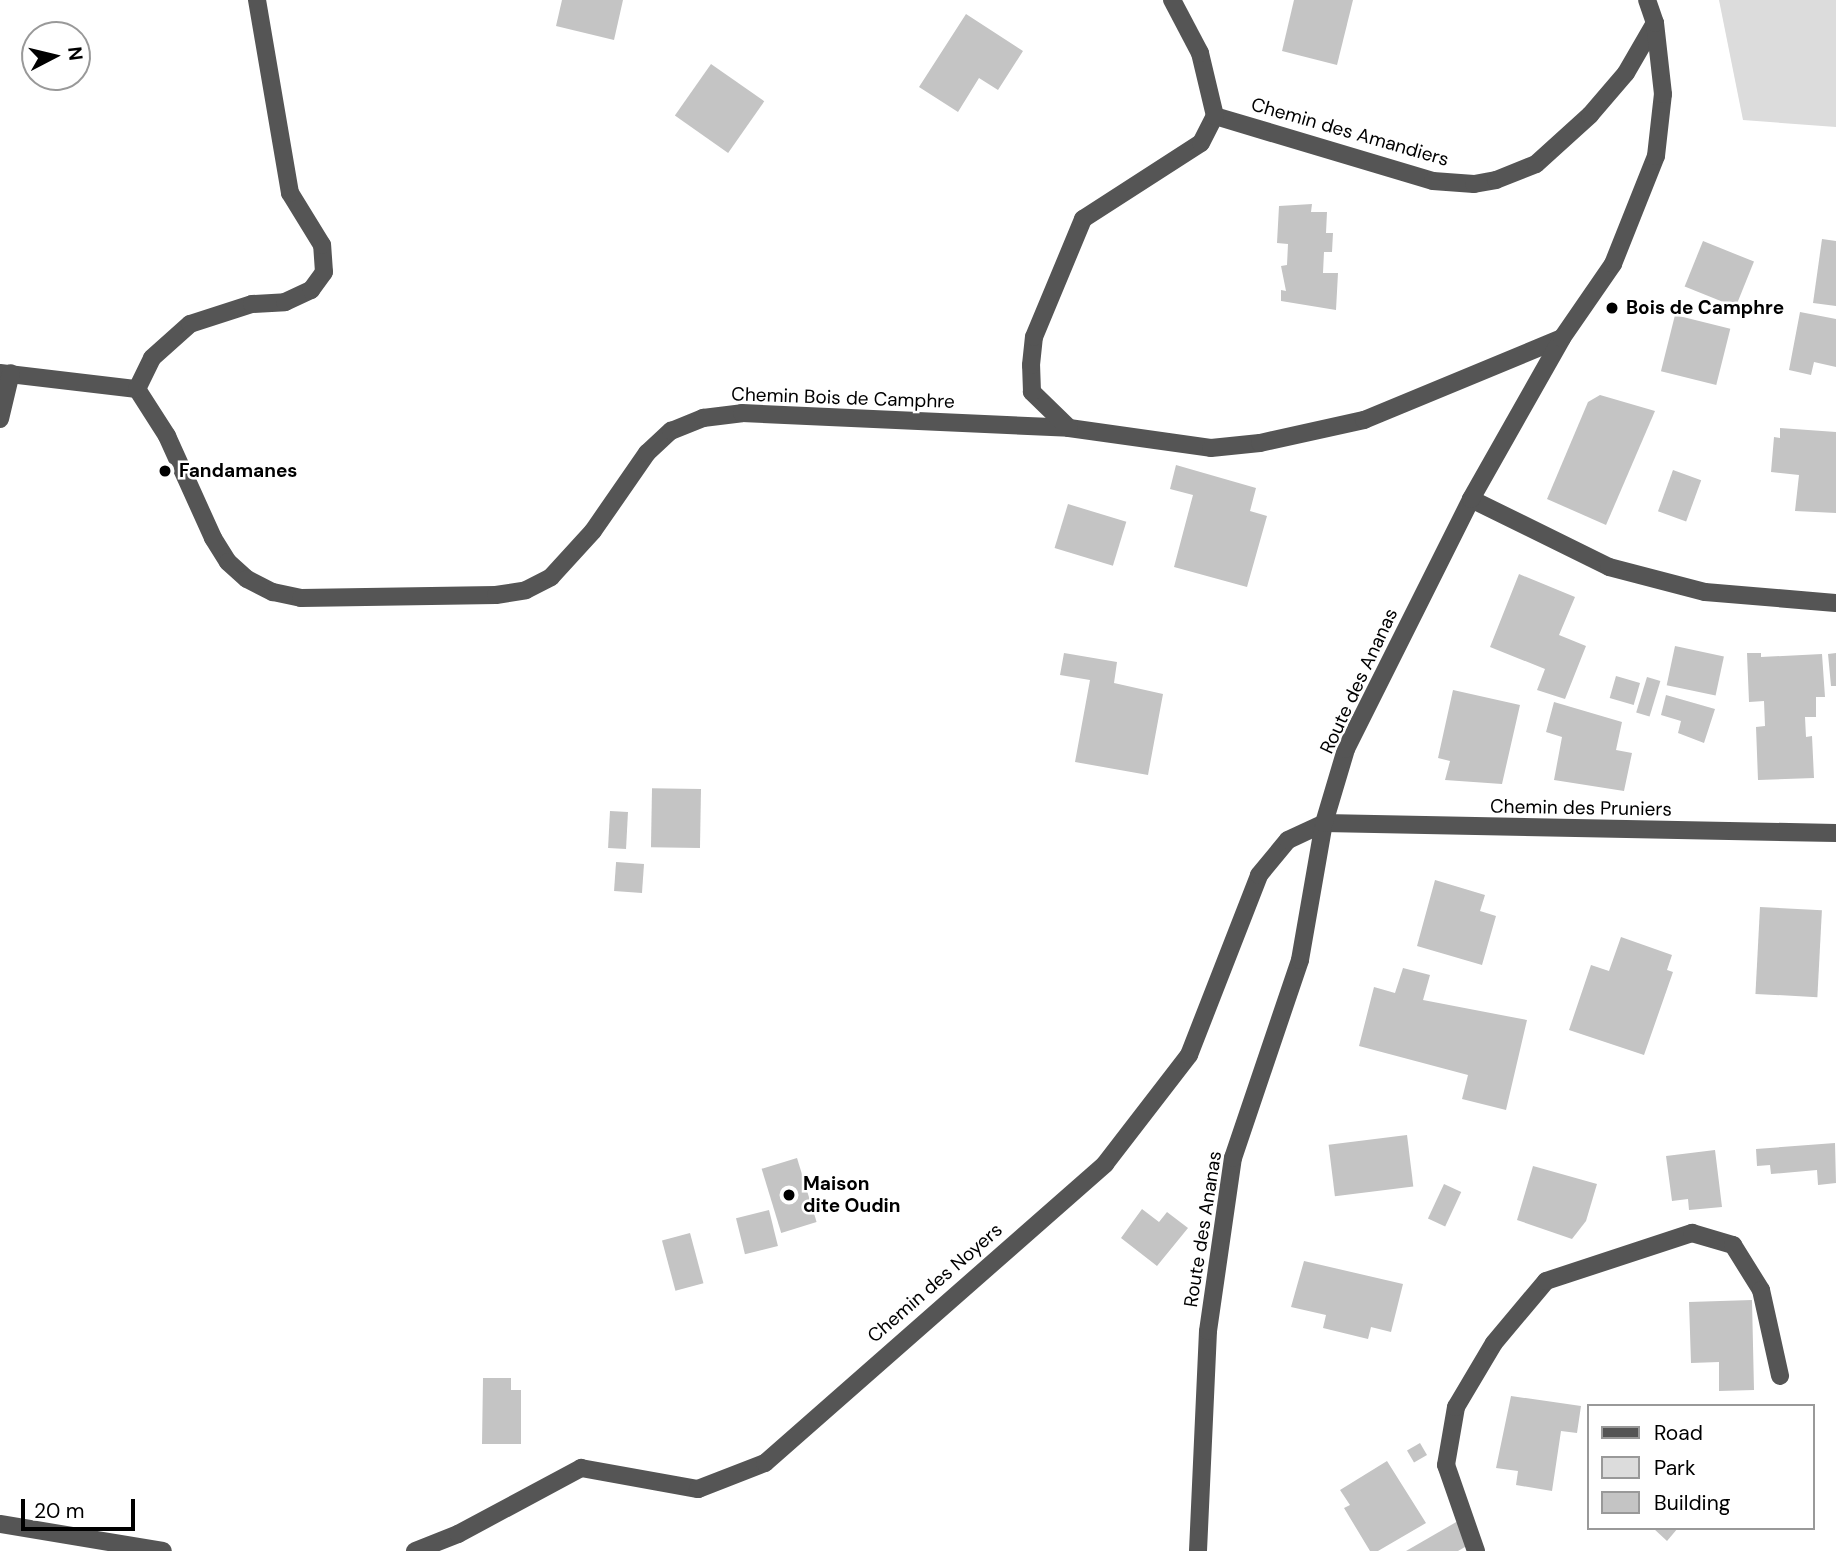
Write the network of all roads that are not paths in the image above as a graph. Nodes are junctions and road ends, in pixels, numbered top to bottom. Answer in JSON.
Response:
{"nodes":[{"id":1,"x":257,"y":0,"type":"edge"},
{"id":2,"x":1172,"y":0,"type":"edge"},
{"id":3,"x":1647,"y":0,"type":"edge"},
{"id":4,"x":1655,"y":23,"type":"junction"},
{"id":5,"x":1215,"y":116,"type":"junction"},
{"id":6,"x":1562,"y":338,"type":"junction"},
{"id":7,"x":6,"y":373,"type":"edge"},
{"id":8,"x":137,"y":389,"type":"junction"},
{"id":9,"x":0,"y":419,"type":"edge"},
{"id":10,"x":1069,"y":428,"type":"junction"},
{"id":11,"x":1471,"y":499,"type":"junction"},
{"id":12,"x":1836,"y":603,"type":"edge"},
{"id":13,"x":1324,"y":823,"type":"junction"},
{"id":14,"x":1836,"y":833,"type":"edge"},
{"id":15,"x":1780,"y":1376,"type":"dead end"},
{"id":16,"x":0,"y":1524,"type":"edge"},
{"id":17,"x":163,"y":1551,"type":"edge"},
{"id":18,"x":415,"y":1551,"type":"edge"},
{"id":19,"x":1198,"y":1551,"type":"edge"},
{"id":20,"x":1476,"y":1551,"type":"edge"}],
"edges":[{"from":1,"to":8,"type":"street"},
{"from":2,"to":5,"type":"street"},
{"from":3,"to":4,"type":"street","name":"Route des Ananas"},
{"from":4,"to":5,"type":"street","name":"Chemin des Amandiers"},
{"from":4,"to":6,"type":"street","name":"Route des Ananas"},
{"from":5,"to":10,"type":"street"},
{"from":6,"to":10,"type":"street","name":"Chemin Bois de Camphre"},
{"from":6,"to":11,"type":"street","name":"Route des Ananas"},
{"from":7,"to":8,"type":"street"},
{"from":7,"to":9,"type":"street"},
{"from":8,"to":10,"type":"street","name":"Chemin Bois de Camphre"},
{"from":11,"to":12,"type":"street"},
{"from":11,"to":13,"type":"street","name":"Route des Ananas"},
{"from":13,"to":14,"type":"street","name":"Chemin des Pruniers"},
{"from":13,"to":18,"type":"street","name":"Chemin des Noyers"},
{"from":13,"to":19,"type":"street","name":"Route des Ananas"},
{"from":15,"to":20,"type":"street"},
{"from":16,"to":17,"type":"street"}]}
